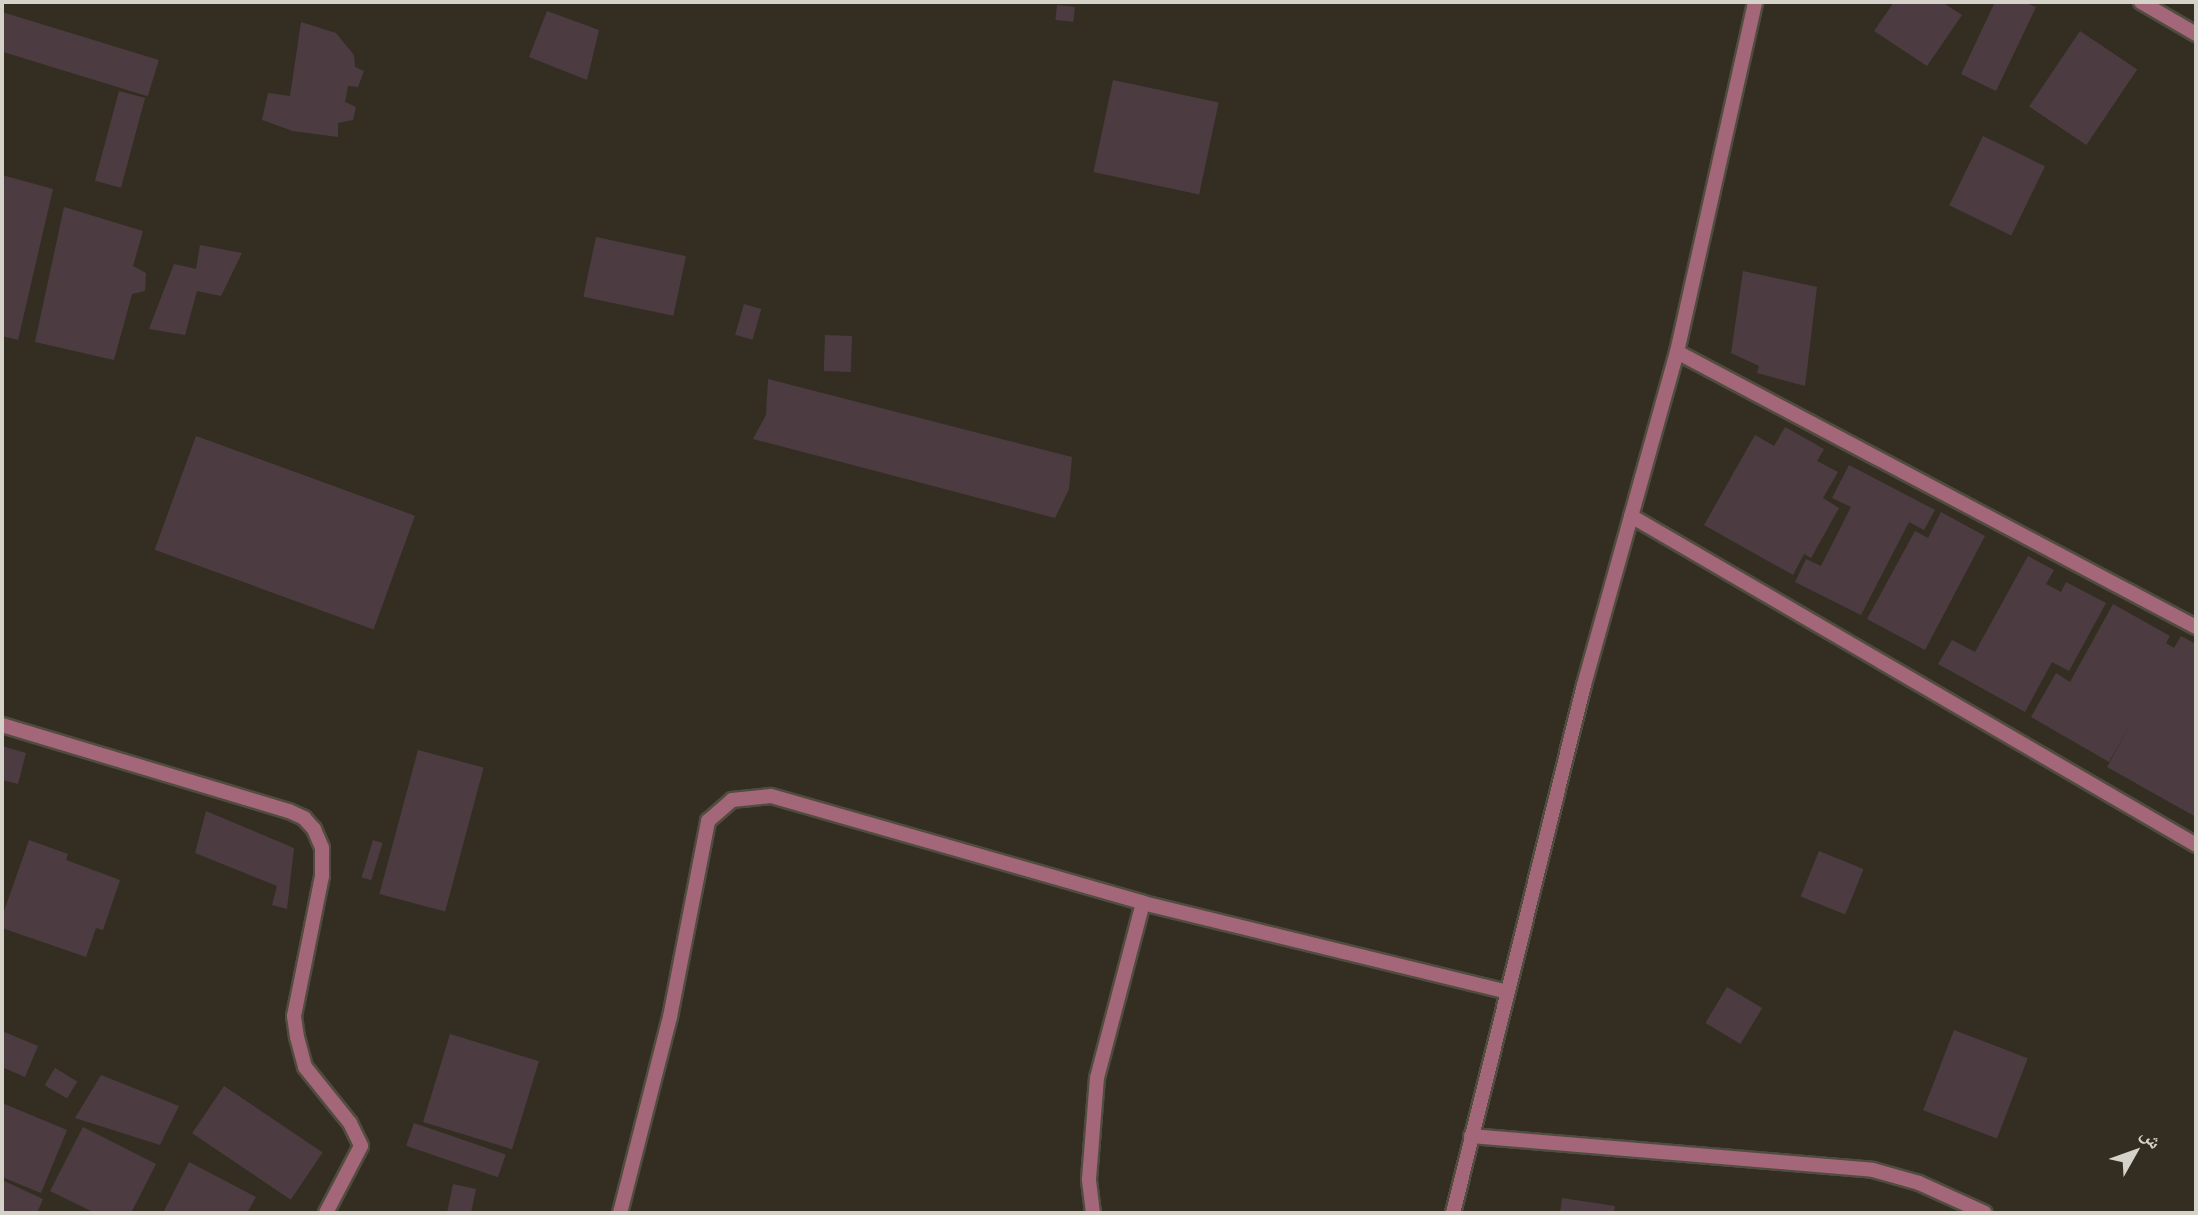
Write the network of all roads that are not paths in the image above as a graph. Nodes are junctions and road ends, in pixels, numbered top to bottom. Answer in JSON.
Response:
{"nodes":[{"id":1,"x":1755,"y":2,"type":"edge"},
{"id":2,"x":2141,"y":2,"type":"edge"},
{"id":3,"x":2196,"y":34,"type":"edge"},
{"id":4,"x":1677,"y":352,"type":"junction"},
{"id":5,"x":1631,"y":516,"type":"junction"},
{"id":6,"x":2196,"y":627,"type":"edge"},
{"id":7,"x":2,"y":724,"type":"edge"},
{"id":8,"x":2196,"y":845,"type":"edge"},
{"id":9,"x":1143,"y":903,"type":"junction"},
{"id":10,"x":1507,"y":992,"type":"junction"},
{"id":11,"x":1471,"y":1136,"type":"junction"},
{"id":12,"x":326,"y":1213,"type":"edge"},
{"id":13,"x":620,"y":1213,"type":"edge"},
{"id":14,"x":1093,"y":1213,"type":"edge"},
{"id":15,"x":1453,"y":1213,"type":"edge"},
{"id":16,"x":1985,"y":1213,"type":"edge"}],
"edges":[{"from":1,"to":4,"type":"street"},
{"from":2,"to":3,"type":"street"},
{"from":4,"to":5,"type":"street"},
{"from":4,"to":6,"type":"street"},
{"from":5,"to":8,"type":"street"},
{"from":5,"to":10,"type":"street"},
{"from":7,"to":12,"type":"street"},
{"from":9,"to":10,"type":"street"},
{"from":9,"to":13,"type":"street"},
{"from":9,"to":14,"type":"street"},
{"from":10,"to":11,"type":"street"},
{"from":11,"to":15,"type":"street"},
{"from":11,"to":16,"type":"street"}]}
